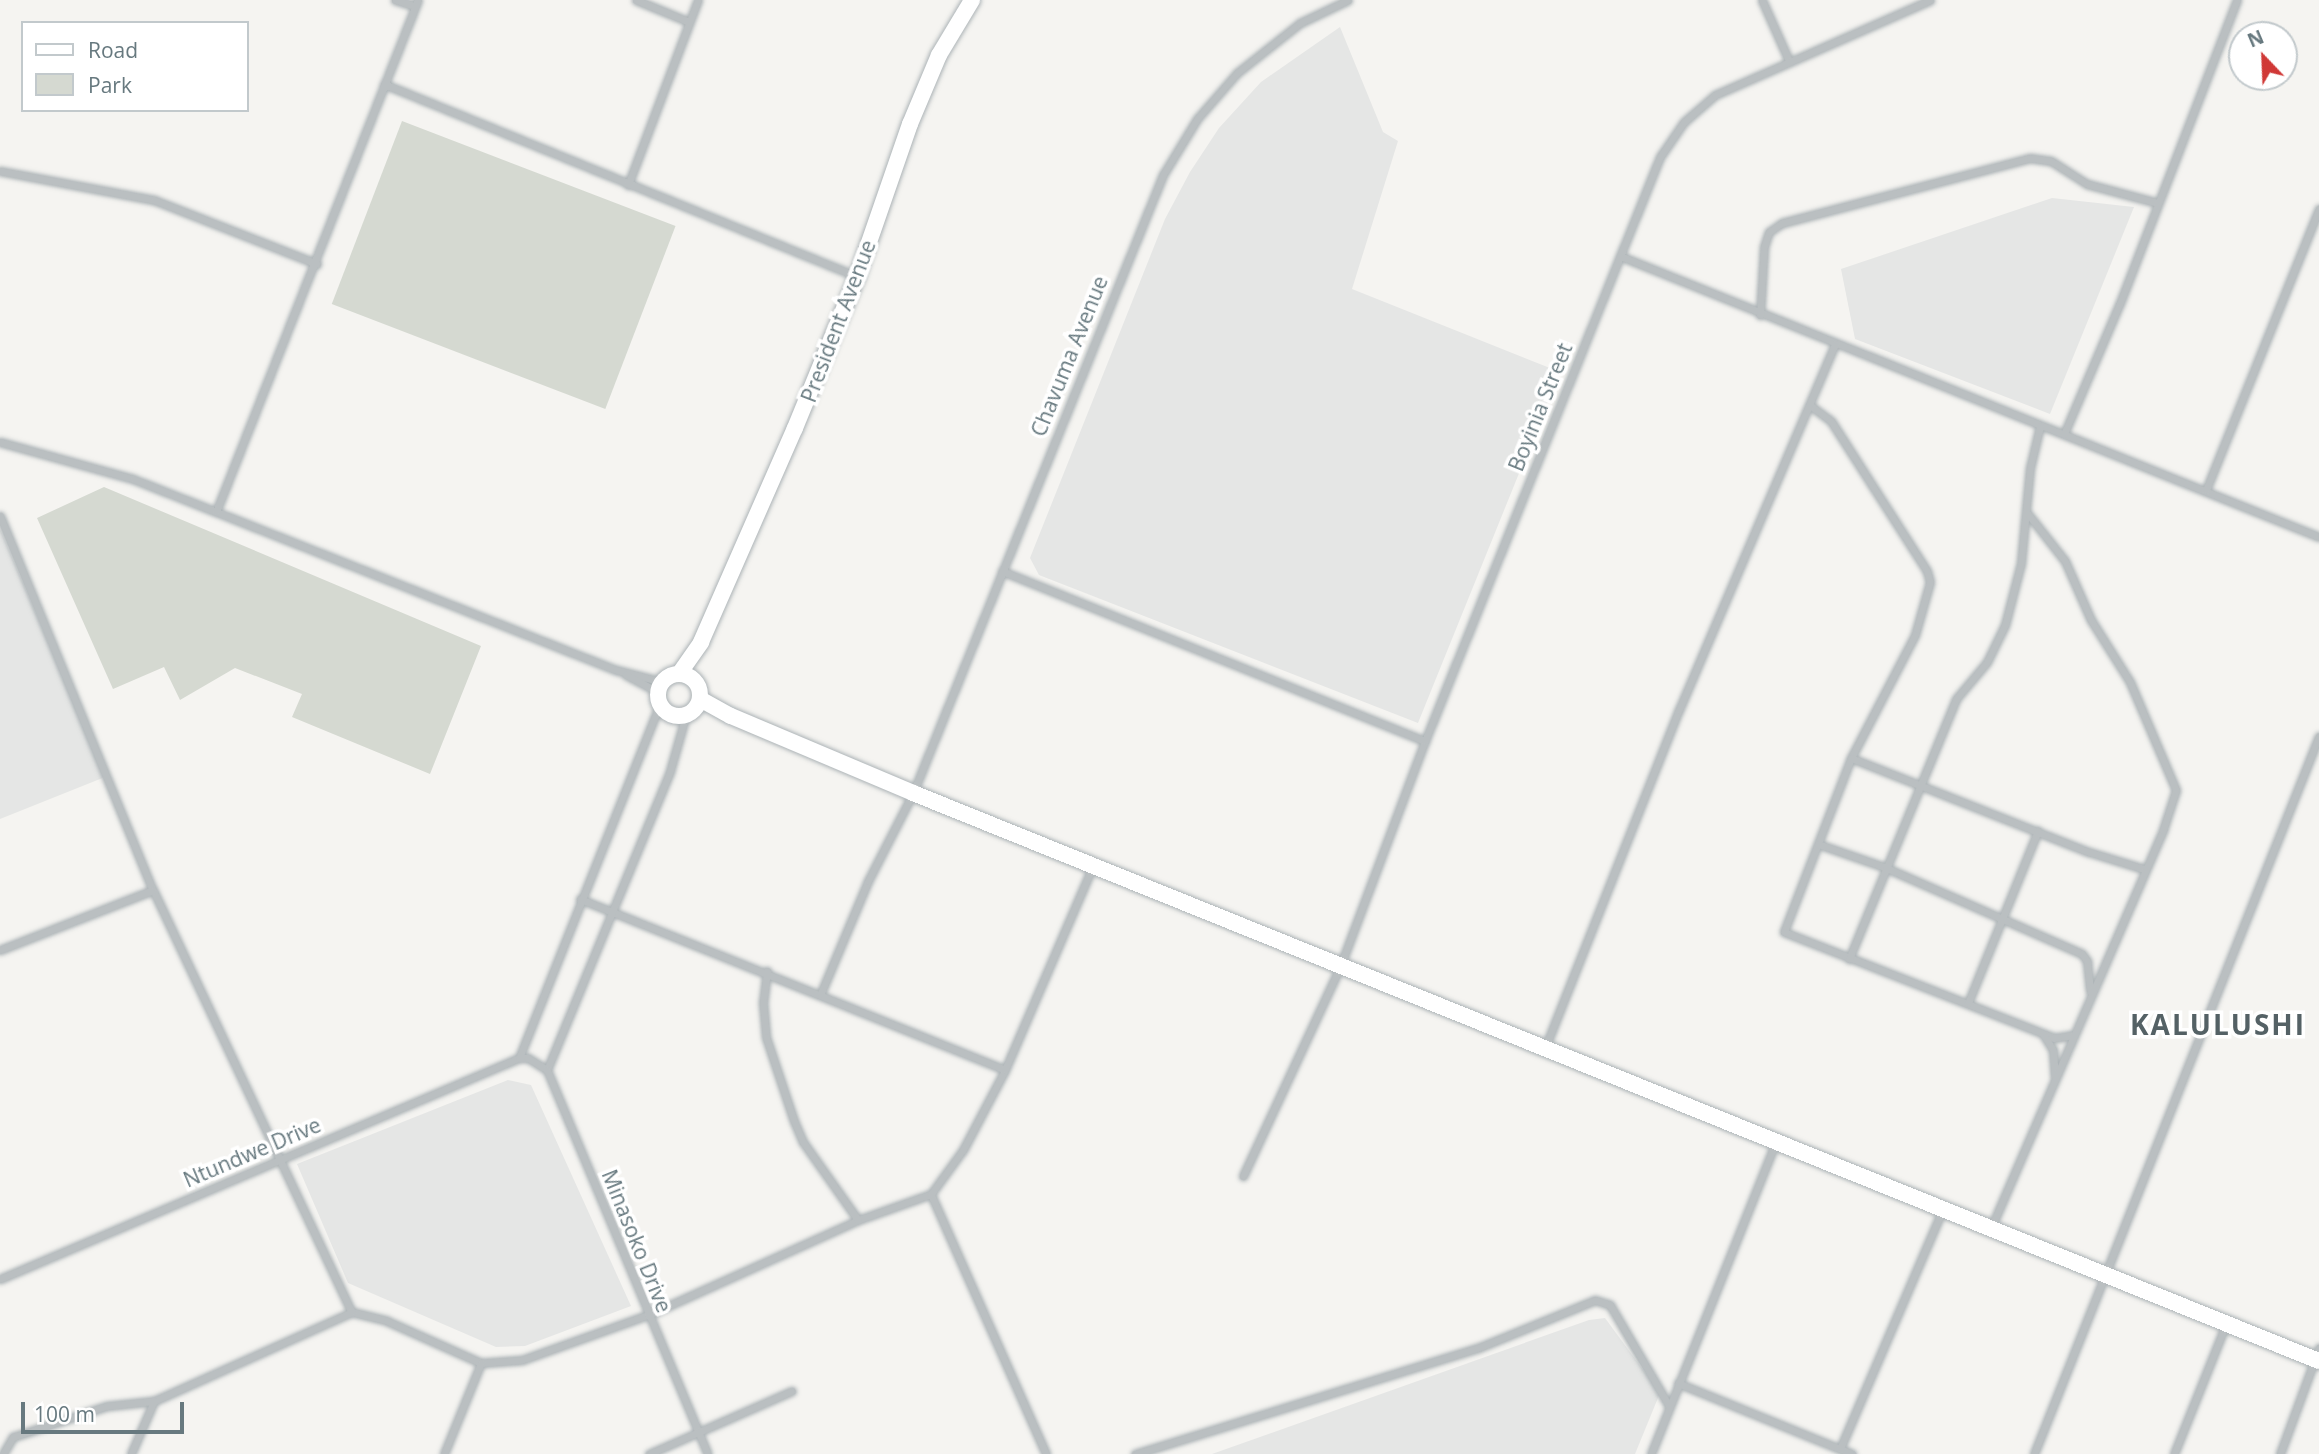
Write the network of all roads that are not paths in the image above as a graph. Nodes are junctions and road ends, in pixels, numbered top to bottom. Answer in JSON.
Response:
{"nodes":[{"id":1,"x":395,"y":0,"type":"edge"},
{"id":2,"x":636,"y":0,"type":"edge"},
{"id":3,"x":698,"y":0,"type":"edge"},
{"id":4,"x":972,"y":0,"type":"edge"},
{"id":5,"x":1348,"y":0,"type":"edge"},
{"id":6,"x":1762,"y":0,"type":"edge"},
{"id":7,"x":1930,"y":0,"type":"edge"},
{"id":8,"x":2237,"y":0,"type":"edge"},
{"id":9,"x":416,"y":3,"type":"edge"},
{"id":10,"x":689,"y":22,"type":"junction"},
{"id":11,"x":1789,"y":61,"type":"junction"},
{"id":12,"x":384,"y":85,"type":"junction"},
{"id":13,"x":0,"y":171,"type":"edge"},
{"id":14,"x":628,"y":185,"type":"junction"},
{"id":15,"x":2158,"y":203,"type":"junction"},
{"id":16,"x":2319,"y":209,"type":"edge"},
{"id":17,"x":1620,"y":256,"type":"junction"},
{"id":18,"x":317,"y":264,"type":"junction"},
{"id":19,"x":857,"y":277,"type":"junction"},
{"id":20,"x":1760,"y":315,"type":"junction"},
{"id":21,"x":1835,"y":344,"type":"junction"},
{"id":22,"x":1811,"y":405,"type":"junction"},
{"id":23,"x":2040,"y":426,"type":"junction"},
{"id":24,"x":2064,"y":434,"type":"junction"},
{"id":25,"x":0,"y":442,"type":"edge"},
{"id":26,"x":2206,"y":489,"type":"junction"},
{"id":27,"x":216,"y":512,"type":"junction"},
{"id":28,"x":2028,"y":513,"type":"junction"},
{"id":29,"x":0,"y":516,"type":"edge"},
{"id":30,"x":2319,"y":537,"type":"edge"},
{"id":31,"x":1002,"y":571,"type":"junction"},
{"id":32,"x":701,"y":642,"type":"junction"},
{"id":33,"x":679,"y":674,"type":"junction"},
{"id":34,"x":661,"y":692,"type":"junction"},
{"id":35,"x":695,"y":702,"type":"junction"},
{"id":36,"x":2319,"y":736,"type":"edge"},
{"id":37,"x":1425,"y":741,"type":"junction"},
{"id":38,"x":1851,"y":758,"type":"junction"},
{"id":39,"x":1919,"y":784,"type":"junction"},
{"id":40,"x":913,"y":793,"type":"junction"},
{"id":41,"x":2038,"y":831,"type":"junction"},
{"id":42,"x":1818,"y":844,"type":"junction"},
{"id":43,"x":1093,"y":866,"type":"junction"},
{"id":44,"x":1884,"y":867,"type":"junction"},
{"id":45,"x":2144,"y":869,"type":"junction"},
{"id":46,"x":153,"y":890,"type":"junction"},
{"id":47,"x":580,"y":900,"type":"junction"},
{"id":48,"x":609,"y":910,"type":"junction"},
{"id":49,"x":2001,"y":920,"type":"junction"},
{"id":50,"x":0,"y":950,"type":"edge"},
{"id":51,"x":1849,"y":959,"type":"junction"},
{"id":52,"x":1340,"y":967,"type":"junction"},
{"id":53,"x":767,"y":971,"type":"junction"},
{"id":54,"x":821,"y":993,"type":"junction"},
{"id":55,"x":2090,"y":995,"type":"junction"},
{"id":56,"x":1968,"y":1003,"type":"junction"},
{"id":57,"x":2043,"y":1034,"type":"junction"},
{"id":58,"x":2072,"y":1035,"type":"junction"},
{"id":59,"x":1545,"y":1048,"type":"junction"},
{"id":60,"x":519,"y":1058,"type":"junction"},
{"id":61,"x":547,"y":1070,"type":"junction"},
{"id":62,"x":1005,"y":1070,"type":"junction"},
{"id":63,"x":2056,"y":1077,"type":"junction"},
{"id":64,"x":1777,"y":1142,"type":"junction"},
{"id":65,"x":279,"y":1160,"type":"junction"},
{"id":66,"x":1243,"y":1176,"type":"dead end"},
{"id":67,"x":931,"y":1194,"type":"junction"},
{"id":68,"x":1943,"y":1209,"type":"junction"},
{"id":69,"x":858,"y":1220,"type":"junction"},
{"id":70,"x":1991,"y":1228,"type":"junction"},
{"id":71,"x":2106,"y":1275,"type":"junction"},
{"id":72,"x":0,"y":1279,"type":"edge"},
{"id":73,"x":352,"y":1312,"type":"junction"},
{"id":74,"x":648,"y":1315,"type":"junction"},
{"id":75,"x":2226,"y":1324,"type":"junction"},
{"id":76,"x":2317,"y":1356,"type":"edge"},
{"id":77,"x":481,"y":1363,"type":"junction"},
{"id":78,"x":1678,"y":1383,"type":"junction"},
{"id":79,"x":792,"y":1391,"type":"dead end"},
{"id":80,"x":154,"y":1401,"type":"junction"},
{"id":81,"x":1669,"y":1406,"type":"junction"},
{"id":82,"x":699,"y":1433,"type":"junction"},
{"id":83,"x":1840,"y":1449,"type":"junction"},
{"id":84,"x":3,"y":1454,"type":"edge"},
{"id":85,"x":131,"y":1454,"type":"edge"},
{"id":86,"x":444,"y":1454,"type":"edge"},
{"id":87,"x":649,"y":1454,"type":"edge"},
{"id":88,"x":708,"y":1454,"type":"edge"},
{"id":89,"x":1046,"y":1454,"type":"edge"},
{"id":90,"x":1135,"y":1454,"type":"edge"},
{"id":91,"x":1651,"y":1454,"type":"edge"},
{"id":92,"x":1852,"y":1454,"type":"edge"},
{"id":93,"x":2034,"y":1454,"type":"edge"},
{"id":94,"x":2174,"y":1454,"type":"edge"},
{"id":95,"x":2280,"y":1454,"type":"edge"}],
"edges":[{"from":1,"to":9,"type":"street"},
{"from":2,"to":10,"type":"street"},
{"from":3,"to":10,"type":"street"},
{"from":4,"to":19,"type":"street","name":"President Avenue"},
{"from":5,"to":31,"type":"street","name":"Chavuma Avenue"},
{"from":6,"to":11,"type":"street"},
{"from":7,"to":11,"type":"street","name":"Boyinia Street"},
{"from":8,"to":15,"type":"street"},
{"from":9,"to":12,"type":"street"},
{"from":10,"to":14,"type":"street"},
{"from":11,"to":17,"type":"street","name":"Boyinia Street"},
{"from":12,"to":14,"type":"street"},
{"from":12,"to":18,"type":"street"},
{"from":13,"to":18,"type":"street"},
{"from":14,"to":19,"type":"street"},
{"from":15,"to":20,"type":"street"},
{"from":15,"to":24,"type":"street"},
{"from":16,"to":26,"type":"street"},
{"from":17,"to":20,"type":"street"},
{"from":17,"to":37,"type":"street","name":"Boyinia Street"},
{"from":18,"to":27,"type":"street"},
{"from":19,"to":32,"type":"street","name":"President Avenue"},
{"from":20,"to":21,"type":"street"},
{"from":21,"to":22,"type":"street"},
{"from":21,"to":23,"type":"street"},
{"from":22,"to":38,"type":"street"},
{"from":22,"to":59,"type":"street"},
{"from":23,"to":24,"type":"street"},
{"from":23,"to":28,"type":"street"},
{"from":24,"to":26,"type":"street"},
{"from":25,"to":27,"type":"street"},
{"from":26,"to":30,"type":"street"},
{"from":27,"to":34,"type":"street"},
{"from":28,"to":39,"type":"street"},
{"from":28,"to":45,"type":"street"},
{"from":29,"to":46,"type":"street"},
{"from":31,"to":37,"type":"street"},
{"from":31,"to":40,"type":"street","name":"Chavuma Avenue"},
{"from":32,"to":33,"type":"street","name":"President Avenue"},
{"from":32,"to":35,"type":"street","name":"President Avenue"},
{"from":33,"to":34,"type":"street"},
{"from":33,"to":35,"type":"street"},
{"from":34,"to":35,"type":"street"},
{"from":34,"to":47,"type":"street"},
{"from":35,"to":40,"type":"street"},
{"from":35,"to":48,"type":"street"},
{"from":36,"to":71,"type":"street"},
{"from":37,"to":52,"type":"street","name":"Boyinia Street"},
{"from":38,"to":39,"type":"street"},
{"from":38,"to":42,"type":"street"},
{"from":39,"to":41,"type":"street"},
{"from":39,"to":44,"type":"street"},
{"from":40,"to":43,"type":"street"},
{"from":40,"to":54,"type":"street","name":"Chavuma Avenue"},
{"from":41,"to":45,"type":"street"},
{"from":41,"to":49,"type":"street"},
{"from":42,"to":44,"type":"street"},
{"from":42,"to":51,"type":"street"},
{"from":43,"to":52,"type":"street"},
{"from":43,"to":62,"type":"street"},
{"from":44,"to":49,"type":"street"},
{"from":44,"to":51,"type":"street"},
{"from":45,"to":55,"type":"street"},
{"from":46,"to":50,"type":"street"},
{"from":46,"to":65,"type":"street"},
{"from":47,"to":48,"type":"street"},
{"from":47,"to":60,"type":"street"},
{"from":48,"to":53,"type":"street"},
{"from":48,"to":61,"type":"street"},
{"from":49,"to":55,"type":"street"},
{"from":49,"to":56,"type":"street"},
{"from":51,"to":56,"type":"street"},
{"from":52,"to":59,"type":"street"},
{"from":52,"to":66,"type":"street","name":"Boyinia Street"},
{"from":53,"to":54,"type":"street"},
{"from":53,"to":69,"type":"street"},
{"from":54,"to":62,"type":"street"},
{"from":55,"to":58,"type":"street"},
{"from":56,"to":57,"type":"street"},
{"from":57,"to":58,"type":"street"},
{"from":57,"to":63,"type":"street"},
{"from":58,"to":63,"type":"street"},
{"from":59,"to":64,"type":"street"},
{"from":60,"to":61,"type":"street"},
{"from":60,"to":65,"type":"street","name":"Ntundwe Drive"},
{"from":61,"to":74,"type":"street","name":"Minasoko Drive"},
{"from":62,"to":67,"type":"street"},
{"from":63,"to":70,"type":"street"},
{"from":64,"to":68,"type":"street"},
{"from":64,"to":78,"type":"street"},
{"from":65,"to":72,"type":"street","name":"Ntundwe Drive"},
{"from":65,"to":73,"type":"street"},
{"from":67,"to":69,"type":"street"},
{"from":67,"to":89,"type":"street"},
{"from":68,"to":70,"type":"street"},
{"from":68,"to":83,"type":"street"},
{"from":69,"to":74,"type":"street"},
{"from":70,"to":71,"type":"street"},
{"from":71,"to":75,"type":"street"},
{"from":71,"to":93,"type":"street"},
{"from":73,"to":77,"type":"street"},
{"from":73,"to":80,"type":"street"},
{"from":74,"to":77,"type":"street"},
{"from":74,"to":82,"type":"street","name":"Minasoko Drive"},
{"from":75,"to":76,"type":"street"},
{"from":75,"to":94,"type":"street"},
{"from":76,"to":95,"type":"street"},
{"from":77,"to":86,"type":"street"},
{"from":78,"to":81,"type":"street"},
{"from":78,"to":83,"type":"street"},
{"from":79,"to":82,"type":"street"},
{"from":80,"to":84,"type":"street"},
{"from":80,"to":85,"type":"street"},
{"from":81,"to":90,"type":"street"},
{"from":81,"to":91,"type":"street"},
{"from":82,"to":87,"type":"street"},
{"from":82,"to":88,"type":"street","name":"Minasoko Drive"},
{"from":83,"to":92,"type":"street"}]}
